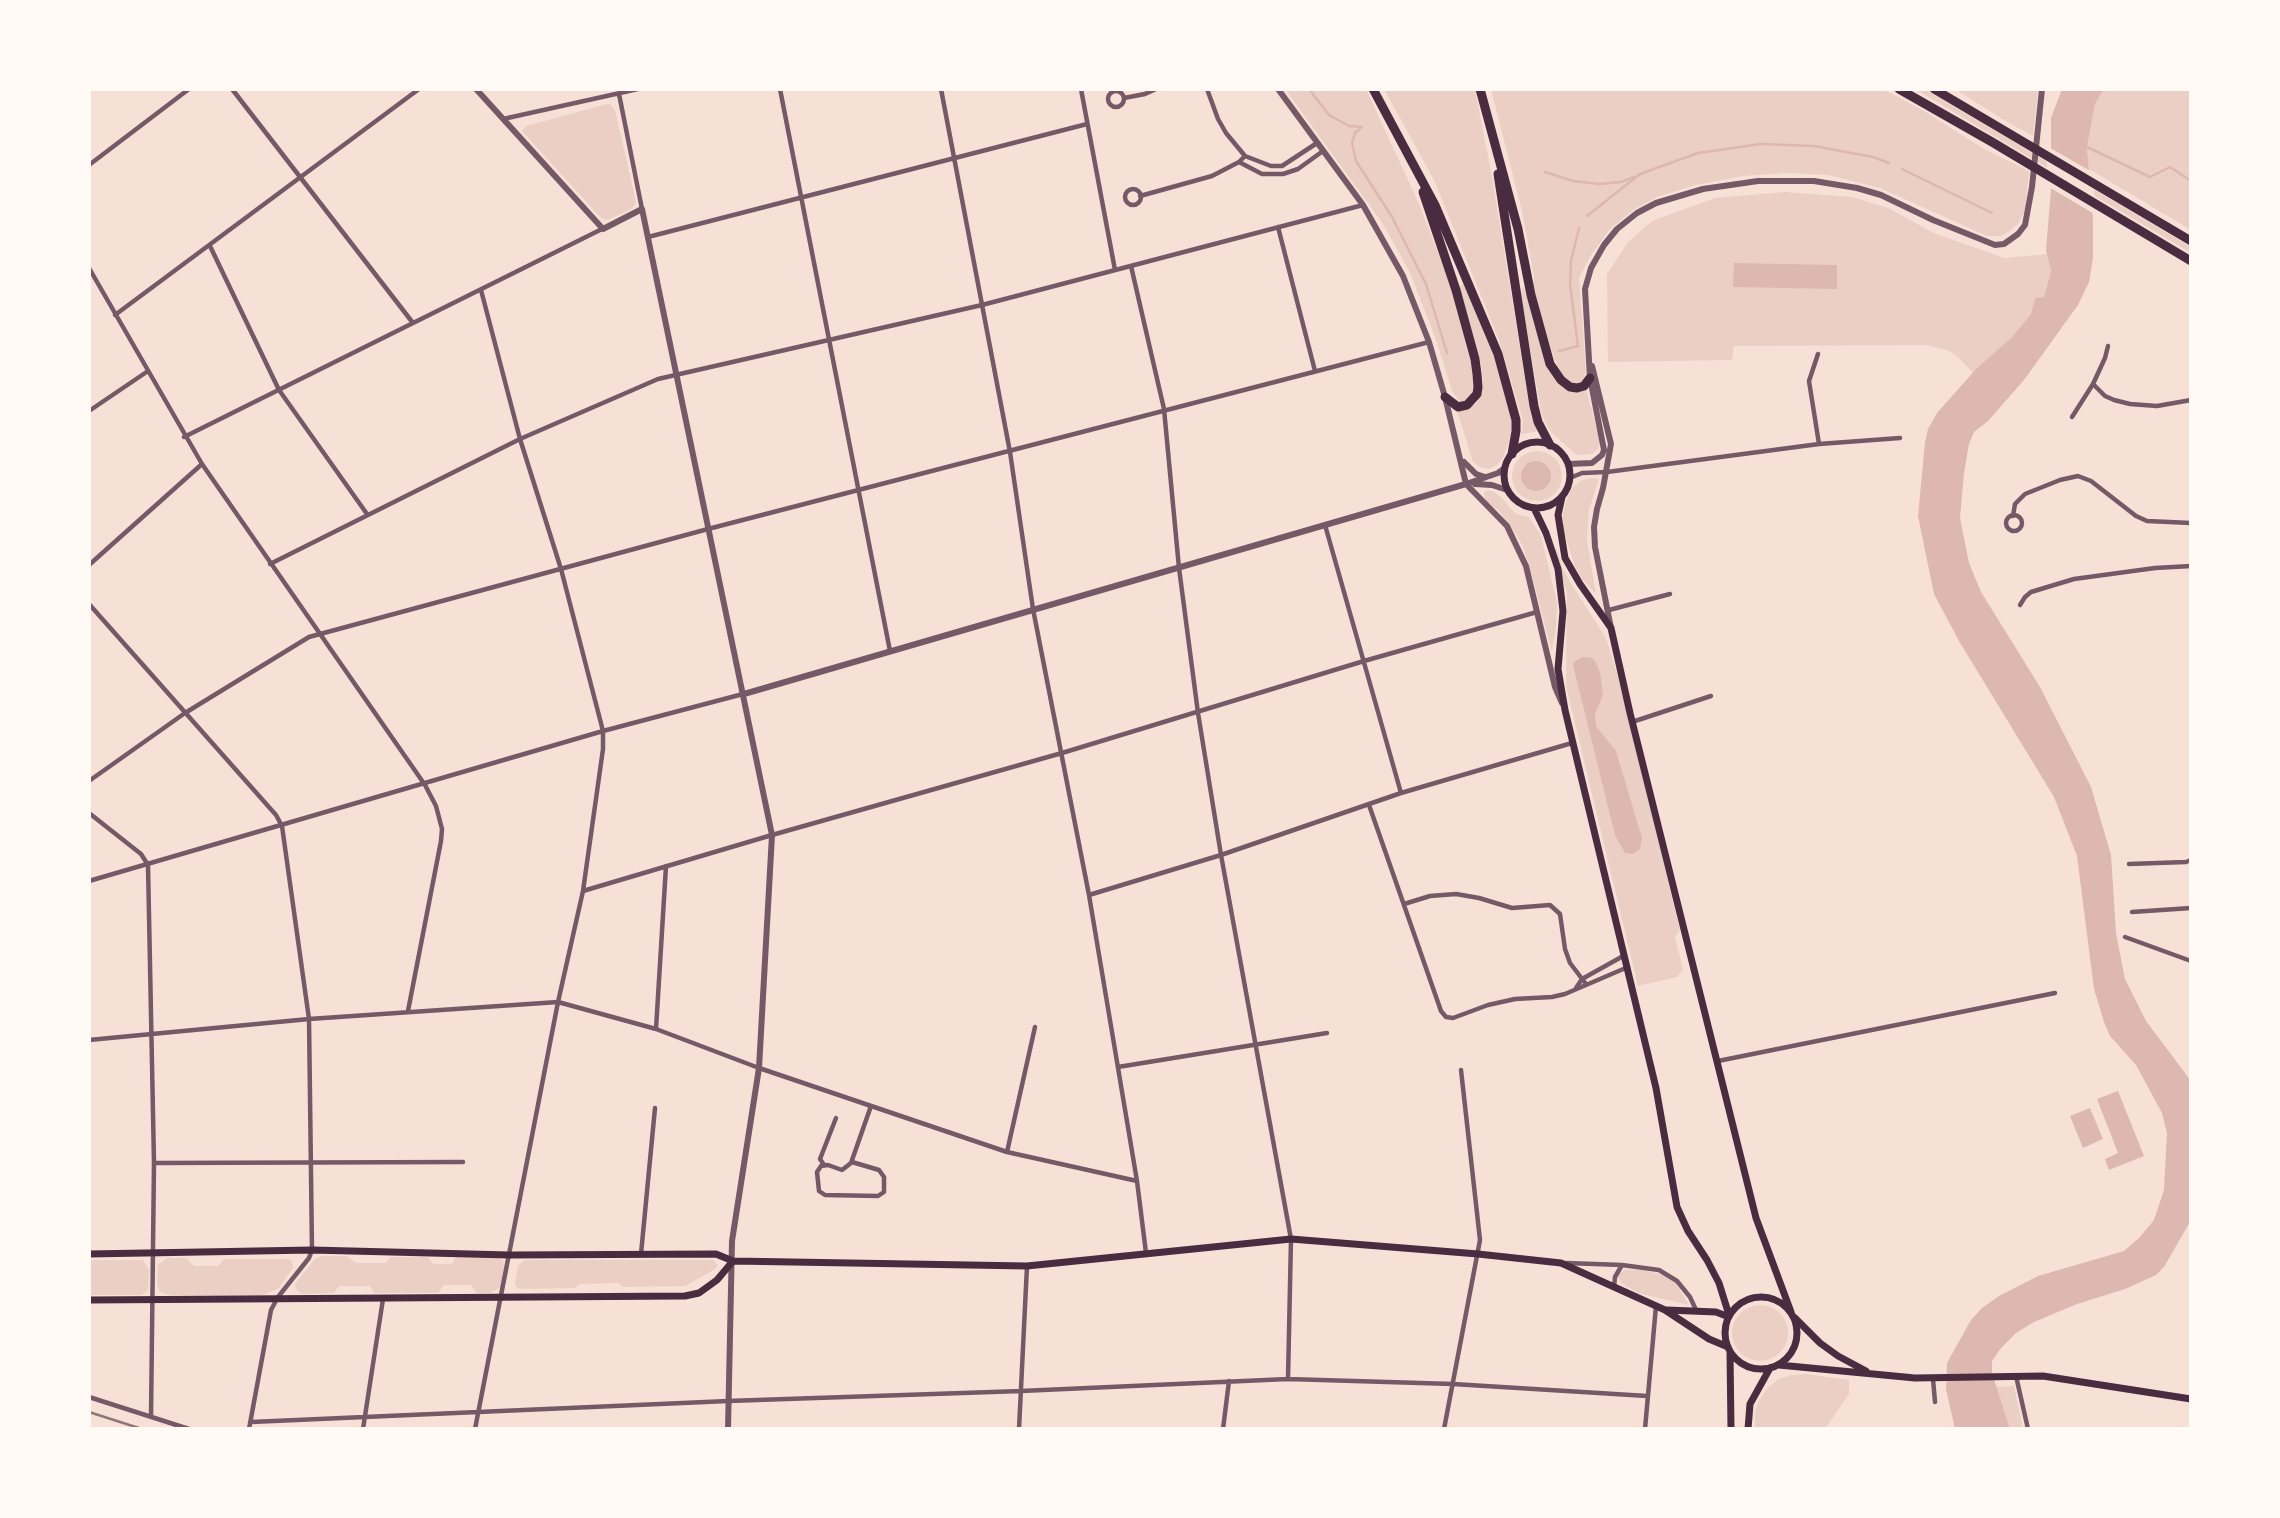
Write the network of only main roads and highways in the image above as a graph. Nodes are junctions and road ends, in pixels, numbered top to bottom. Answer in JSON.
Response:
{"nodes":[{"id":1,"x":1373,"y":89,"type":"edge"},
{"id":2,"x":1480,"y":89,"type":"edge"},
{"id":3,"x":1899,"y":89,"type":"edge"},
{"id":4,"x":1934,"y":89,"type":"edge"},
{"id":5,"x":1492,"y":134,"type":"junction"},
{"id":6,"x":1410,"y":157,"type":"junction"},
{"id":7,"x":2191,"y":242,"type":"edge"},
{"id":8,"x":2191,"y":261,"type":"edge"},
{"id":9,"x":1590,"y":378,"type":"road end"},
{"id":10,"x":1445,"y":397,"type":"road end"},
{"id":11,"x":1550,"y":444,"type":"junction"},
{"id":12,"x":1511,"y":454,"type":"junction"},
{"id":13,"x":1562,"y":497,"type":"junction"},
{"id":14,"x":1534,"y":508,"type":"junction"},
{"id":15,"x":89,"y":1254,"type":"edge"},
{"id":16,"x":733,"y":1261,"type":"junction"},
{"id":17,"x":89,"y":1300,"type":"edge"},
{"id":18,"x":1665,"y":1310,"type":"junction"},
{"id":19,"x":1792,"y":1314,"type":"junction"},
{"id":20,"x":1729,"y":1316,"type":"junction"},
{"id":21,"x":1729,"y":1350,"type":"junction"},
{"id":22,"x":1779,"y":1364,"type":"junction"},
{"id":23,"x":1770,"y":1368,"type":"junction"},
{"id":24,"x":1873,"y":1374,"type":"junction"},
{"id":25,"x":2191,"y":1399,"type":"edge"},
{"id":26,"x":1731,"y":1429,"type":"edge"},
{"id":27,"x":1748,"y":1429,"type":"edge"}],
"edges":[{"from":1,"to":6,"type":"highway"},
{"from":2,"to":5,"type":"highway"},
{"from":3,"to":8,"type":"highway"},
{"from":4,"to":7,"type":"highway"},
{"from":5,"to":9,"type":"highway"},
{"from":5,"to":11,"type":"highway"},
{"from":6,"to":10,"type":"highway"},
{"from":6,"to":12,"type":"highway"},
{"from":11,"to":12,"type":"main road"},
{"from":11,"to":13,"type":"main road"},
{"from":12,"to":14,"type":"main road"},
{"from":13,"to":14,"type":"main road"},
{"from":13,"to":19,"type":"main road"},
{"from":14,"to":20,"type":"main road"},
{"from":15,"to":16,"type":"main road"},
{"from":16,"to":17,"type":"main road"},
{"from":16,"to":18,"type":"main road"},
{"from":18,"to":20,"type":"main road"},
{"from":18,"to":21,"type":"main road"},
{"from":19,"to":20,"type":"main road"},
{"from":19,"to":22,"type":"main road"},
{"from":19,"to":24,"type":"main road"},
{"from":20,"to":21,"type":"main road"},
{"from":21,"to":23,"type":"main road"},
{"from":21,"to":26,"type":"main road"},
{"from":22,"to":23,"type":"main road"},
{"from":22,"to":24,"type":"main road"},
{"from":23,"to":27,"type":"main road"},
{"from":24,"to":25,"type":"main road"}]}
